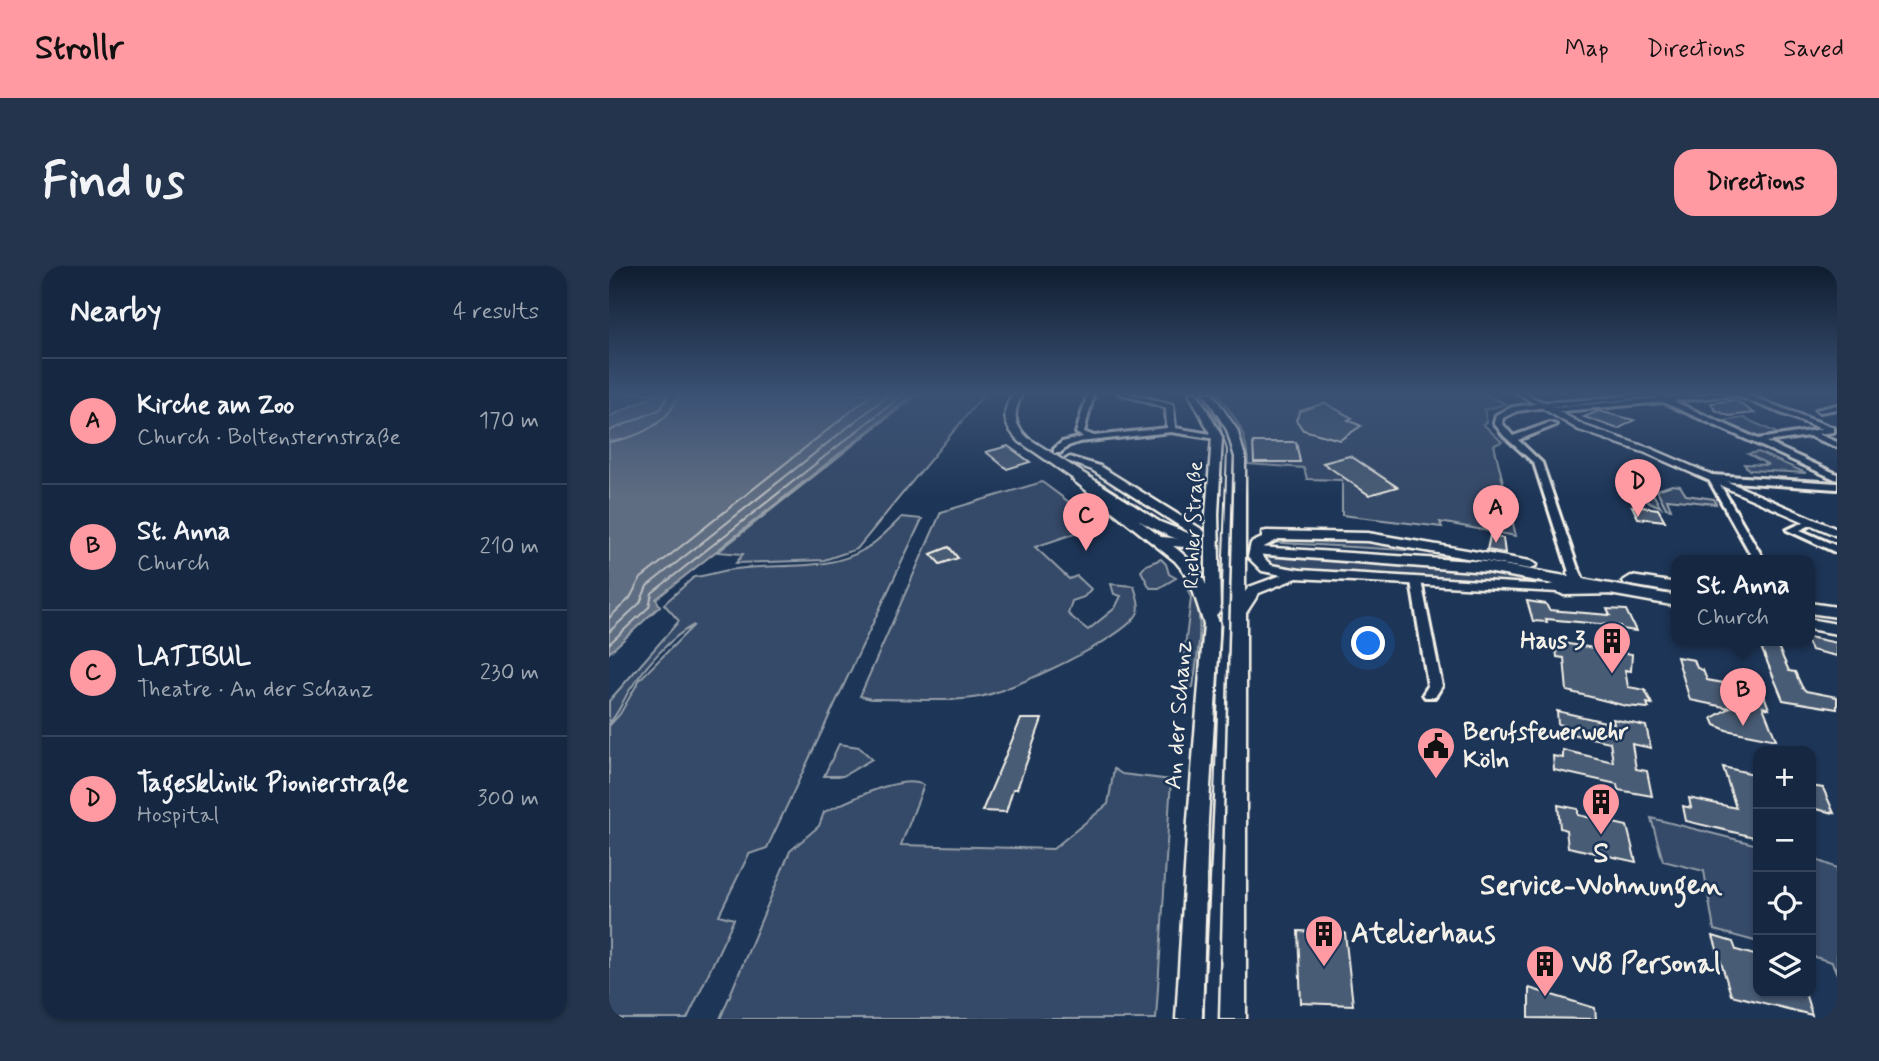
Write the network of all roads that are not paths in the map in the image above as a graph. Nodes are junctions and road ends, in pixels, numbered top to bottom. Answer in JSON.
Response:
{"nodes":[{"id":1,"x":1020,"y":428,"type":"edge"},
{"id":2,"x":1023,"y":428,"type":"edge"},
{"id":3,"x":1081,"y":428,"type":"edge"},
{"id":4,"x":1212,"y":428,"type":"edge"},
{"id":5,"x":1231,"y":428,"type":"edge"},
{"id":6,"x":1502,"y":428,"type":"edge"},
{"id":7,"x":1544,"y":428,"type":"edge"},
{"id":8,"x":1582,"y":428,"type":"edge"},
{"id":9,"x":1734,"y":428,"type":"edge"},
{"id":10,"x":1171,"y":430,"type":"joint"},
{"id":11,"x":1834,"y":430,"type":"edge"},
{"id":12,"x":1811,"y":434,"type":"junction"},
{"id":13,"x":1217,"y":437,"type":"junction"},
{"id":14,"x":1092,"y":438,"type":"junction"},
{"id":15,"x":1512,"y":439,"type":"junction"},
{"id":16,"x":1759,"y":441,"type":"junction"},
{"id":17,"x":1837,"y":445,"type":"edge"},
{"id":18,"x":1032,"y":446,"type":"junction"},
{"id":19,"x":1052,"y":448,"type":"junction"},
{"id":20,"x":1075,"y":475,"type":"junction"},
{"id":21,"x":1837,"y":477,"type":"edge"},
{"id":22,"x":1714,"y":483,"type":"junction"},
{"id":23,"x":1837,"y":486,"type":"edge"},
{"id":24,"x":1212,"y":514,"type":"junction"},
{"id":25,"x":1810,"y":522,"type":"junction"},
{"id":26,"x":1189,"y":531,"type":"junction"},
{"id":27,"x":1837,"y":533,"type":"edge"},
{"id":28,"x":1240,"y":534,"type":"junction"},
{"id":29,"x":1277,"y":535,"type":"junction"},
{"id":30,"x":1160,"y":541,"type":"junction"},
{"id":31,"x":1837,"y":550,"type":"edge"},
{"id":32,"x":1756,"y":555,"type":"edge"},
{"id":33,"x":1529,"y":565,"type":"junction"},
{"id":34,"x":1300,"y":574,"type":"junction"},
{"id":35,"x":1576,"y":577,"type":"junction"},
{"id":36,"x":1416,"y":581,"type":"junction"},
{"id":37,"x":1671,"y":586,"type":"edge"},
{"id":38,"x":1548,"y":589,"type":"junction"},
{"id":39,"x":1620,"y":590,"type":"junction"},
{"id":40,"x":1671,"y":600,"type":"edge"},
{"id":41,"x":1239,"y":612,"type":"junction"},
{"id":42,"x":1837,"y":612,"type":"edge"},
{"id":43,"x":1815,"y":619,"type":"edge"},
{"id":44,"x":1815,"y":622,"type":"edge"},
{"id":45,"x":1212,"y":624,"type":"junction"},
{"id":46,"x":1837,"y":629,"type":"edge"},
{"id":47,"x":1430,"y":694,"type":"dead end"},
{"id":48,"x":1189,"y":1019,"type":"edge"},
{"id":49,"x":1233,"y":1019,"type":"edge"}],
"edges":[{"from":1,"to":18,"type":"main road","name":"An der Schanz"},
{"from":2,"to":19,"type":"main road"},
{"from":3,"to":14,"type":"street"},
{"from":4,"to":13,"type":"main road","name":"Riehler Straße"},
{"from":5,"to":28,"type":"main road","name":"Riehler Straße"},
{"from":6,"to":15,"type":"street"},
{"from":7,"to":15,"type":"street"},
{"from":8,"to":22,"type":"street"},
{"from":9,"to":16,"type":"street"},
{"from":10,"to":13,"type":"street"},
{"from":10,"to":14,"type":"street"},
{"from":11,"to":12,"type":"street"},
{"from":12,"to":16,"type":"street"},
{"from":12,"to":17,"type":"street"},
{"from":13,"to":24,"type":"main road","name":"Riehler Straße"},
{"from":14,"to":19,"type":"street"},
{"from":15,"to":35,"type":"street"},
{"from":16,"to":21,"type":"street"},
{"from":18,"to":19,"type":"main road"},
{"from":18,"to":20,"type":"main road","name":"An der Schanz"},
{"from":19,"to":26,"type":"main road"},
{"from":20,"to":26,"type":"main road","name":"An der Schanz"},
{"from":20,"to":30,"type":"main road","name":"An der Schanz"},
{"from":22,"to":23,"type":"street"},
{"from":22,"to":25,"type":"street"},
{"from":22,"to":32,"type":"street"},
{"from":24,"to":26,"type":"main road"},
{"from":24,"to":45,"type":"main road","name":"Riehler Straße"},
{"from":25,"to":27,"type":"street"},
{"from":25,"to":31,"type":"street"},
{"from":26,"to":30,"type":"main road"},
{"from":28,"to":29,"type":"main road"},
{"from":28,"to":41,"type":"main road","name":"Riehler Straße"},
{"from":29,"to":33,"type":"main road"},
{"from":29,"to":34,"type":"main road"},
{"from":30,"to":45,"type":"main road","name":"An der Schanz"},
{"from":33,"to":35,"type":"main road"},
{"from":33,"to":35,"type":"main road"},
{"from":34,"to":36,"type":"main road"},
{"from":34,"to":41,"type":"main road"},
{"from":35,"to":37,"type":"main road"},
{"from":35,"to":38,"type":"main road"},
{"from":35,"to":39,"type":"main road"},
{"from":36,"to":38,"type":"main road"},
{"from":36,"to":47,"type":"street"},
{"from":38,"to":39,"type":"main road"},
{"from":39,"to":40,"type":"main road"},
{"from":41,"to":49,"type":"main road"},
{"from":42,"to":43,"type":"main road"},
{"from":44,"to":46,"type":"main road"},
{"from":45,"to":48,"type":"main road","name":"An der Schanz"}]}
